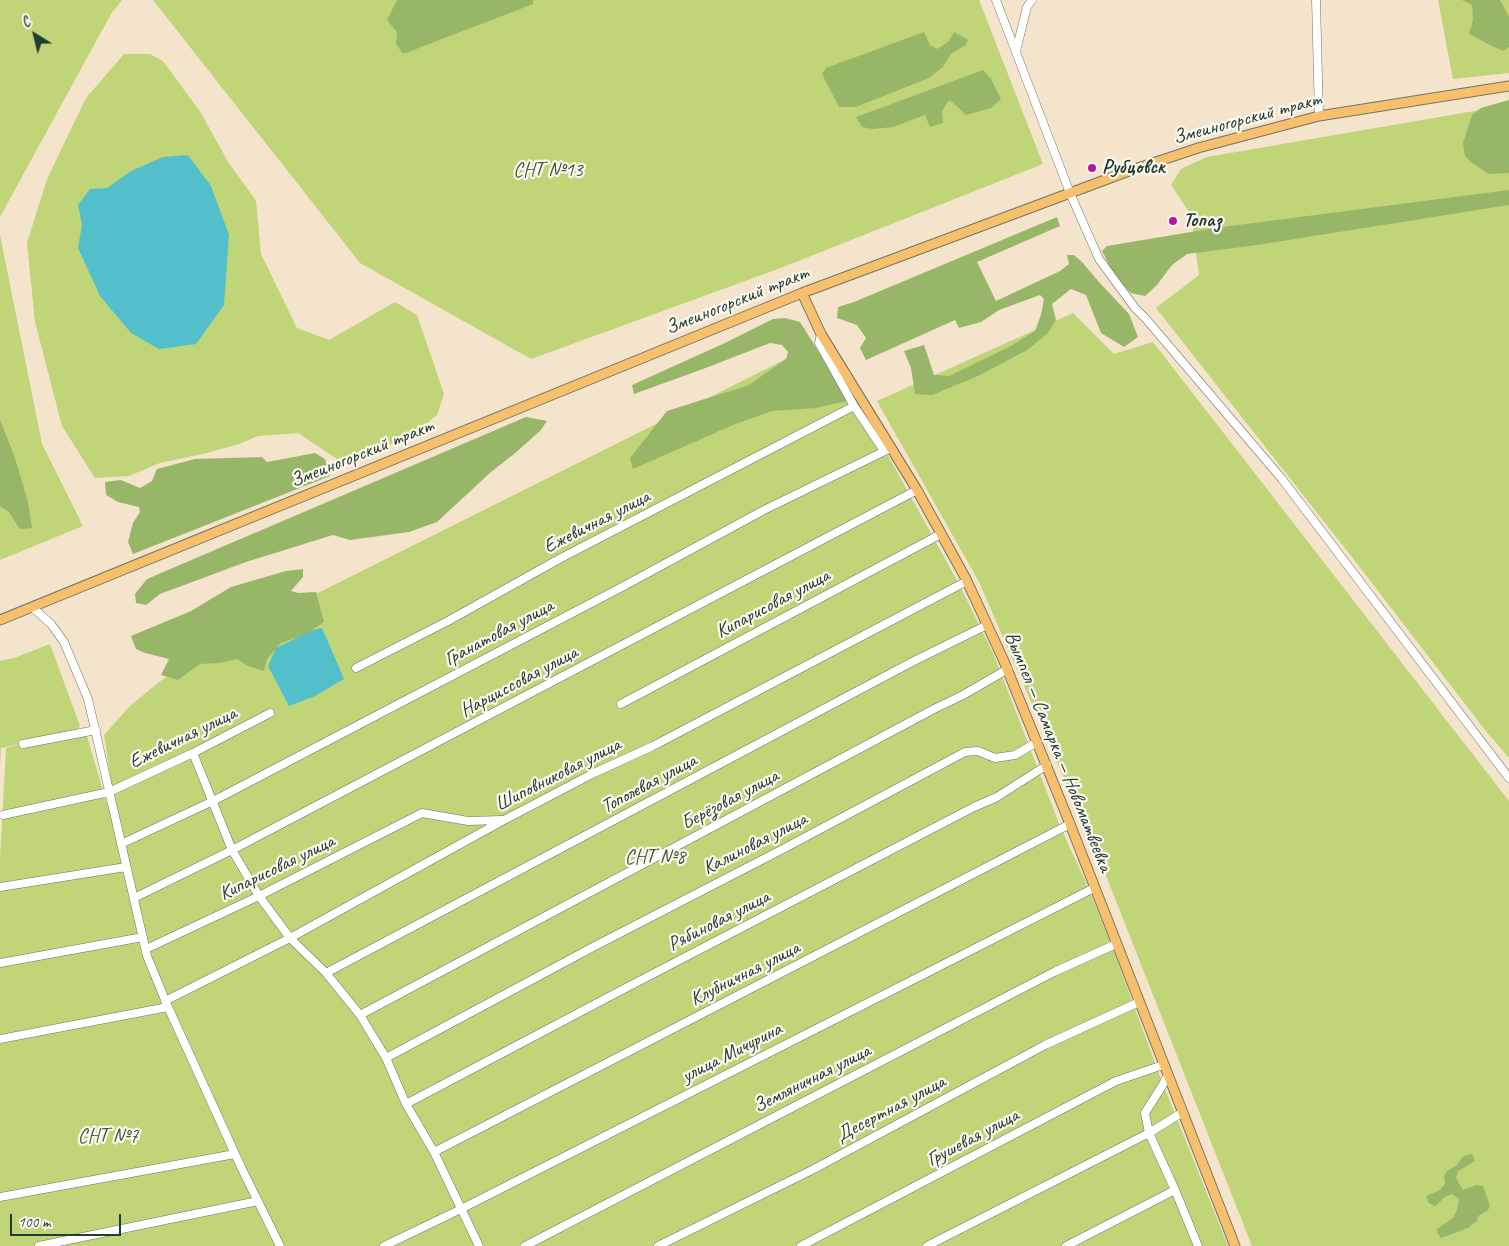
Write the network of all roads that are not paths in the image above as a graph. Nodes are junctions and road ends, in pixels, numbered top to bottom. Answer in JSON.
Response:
{"nodes":[{"id":1,"x":996,"y":0,"type":"edge"},
{"id":2,"x":1032,"y":0,"type":"edge"},
{"id":3,"x":1316,"y":0,"type":"edge"},
{"id":4,"x":1016,"y":51,"type":"junction"},
{"id":5,"x":1509,"y":86,"type":"edge"},
{"id":6,"x":1319,"y":116,"type":"junction"},
{"id":7,"x":1070,"y":193,"type":"junction"},
{"id":8,"x":802,"y":293,"type":"junction"},
{"id":9,"x":822,"y":334,"type":"junction"},
{"id":10,"x":854,"y":406,"type":"junction"},
{"id":11,"x":887,"y":450,"type":"junction"},
{"id":12,"x":917,"y":490,"type":"junction"},
{"id":13,"x":941,"y":534,"type":"junction"},
{"id":14,"x":967,"y":581,"type":"junction"},
{"id":15,"x":32,"y":607,"type":"junction"},
{"id":16,"x":0,"y":620,"type":"edge"},
{"id":17,"x":987,"y":625,"type":"junction"},
{"id":18,"x":356,"y":668,"type":"dead end"},
{"id":19,"x":1008,"y":669,"type":"junction"},
{"id":20,"x":621,"y":704,"type":"dead end"},
{"id":21,"x":270,"y":713,"type":"dead end"},
{"id":22,"x":96,"y":730,"type":"junction"},
{"id":23,"x":1037,"y":742,"type":"junction"},
{"id":24,"x":23,"y":744,"type":"dead end"},
{"id":25,"x":193,"y":753,"type":"junction"},
{"id":26,"x":1047,"y":766,"type":"junction"},
{"id":27,"x":1509,"y":778,"type":"edge"},
{"id":28,"x":109,"y":792,"type":"junction"},
{"id":29,"x":213,"y":802,"type":"junction"},
{"id":30,"x":2,"y":815,"type":"dead end"},
{"id":31,"x":504,"y":820,"type":"junction"},
{"id":32,"x":1070,"y":824,"type":"junction"},
{"id":33,"x":121,"y":844,"type":"junction"},
{"id":34,"x":232,"y":850,"type":"junction"},
{"id":35,"x":126,"y":867,"type":"junction"},
{"id":36,"x":0,"y":887,"type":"edge"},
{"id":37,"x":1094,"y":888,"type":"junction"},
{"id":38,"x":259,"y":896,"type":"junction"},
{"id":39,"x":134,"y":898,"type":"junction"},
{"id":40,"x":143,"y":937,"type":"junction"},
{"id":41,"x":290,"y":938,"type":"junction"},
{"id":42,"x":1116,"y":944,"type":"junction"},
{"id":43,"x":146,"y":950,"type":"junction"},
{"id":44,"x":0,"y":963,"type":"edge"},
{"id":45,"x":326,"y":973,"type":"junction"},
{"id":46,"x":1139,"y":1002,"type":"junction"},
{"id":47,"x":166,"y":1004,"type":"junction"},
{"id":48,"x":360,"y":1015,"type":"junction"},
{"id":49,"x":0,"y":1039,"type":"edge"},
{"id":50,"x":386,"y":1058,"type":"junction"},
{"id":51,"x":1163,"y":1065,"type":"junction"},
{"id":52,"x":1168,"y":1076,"type":"junction"},
{"id":53,"x":406,"y":1104,"type":"junction"},
{"id":54,"x":1183,"y":1112,"type":"junction"},
{"id":55,"x":1149,"y":1133,"type":"junction"},
{"id":56,"x":434,"y":1152,"type":"junction"},
{"id":57,"x":235,"y":1154,"type":"junction"},
{"id":58,"x":1175,"y":1190,"type":"junction"},
{"id":59,"x":0,"y":1197,"type":"edge"},
{"id":60,"x":258,"y":1202,"type":"junction"},
{"id":61,"x":461,"y":1209,"type":"junction"},
{"id":62,"x":39,"y":1246,"type":"edge"},
{"id":63,"x":280,"y":1246,"type":"edge"},
{"id":64,"x":384,"y":1246,"type":"edge"},
{"id":65,"x":479,"y":1246,"type":"edge"},
{"id":66,"x":525,"y":1246,"type":"edge"},
{"id":67,"x":658,"y":1246,"type":"edge"},
{"id":68,"x":801,"y":1246,"type":"edge"},
{"id":69,"x":927,"y":1246,"type":"edge"},
{"id":70,"x":1066,"y":1246,"type":"edge"},
{"id":71,"x":1198,"y":1246,"type":"edge"},
{"id":72,"x":1235,"y":1246,"type":"edge"}],
"edges":[{"from":1,"to":4,"type":"street"},
{"from":2,"to":4,"type":"street"},
{"from":3,"to":6,"type":"street"},
{"from":4,"to":7,"type":"street"},
{"from":5,"to":6,"type":"main road","name":"Змеиногорский тракт"},
{"from":6,"to":7,"type":"main road","name":"Змеиногорский тракт"},
{"from":7,"to":8,"type":"main road","name":"Змеиногорский тракт"},
{"from":7,"to":27,"type":"street"},
{"from":8,"to":9,"type":"main road","name":"Вымпел — Самарка — Новоматвеевка"},
{"from":8,"to":15,"type":"main road","name":"Змеиногорский тракт"},
{"from":9,"to":10,"type":"street"},
{"from":9,"to":11,"type":"main road","name":"Вымпел — Самарка — Новоматвеевка"},
{"from":10,"to":11,"type":"street"},
{"from":10,"to":18,"type":"street","name":"Ежевичная улица"},
{"from":11,"to":12,"type":"main road","name":"Вымпел — Самарка — Новоматвеевка"},
{"from":11,"to":29,"type":"street","name":"Гранатовая улица"},
{"from":12,"to":13,"type":"main road","name":"Вымпел — Самарка — Новоматвеевка"},
{"from":12,"to":34,"type":"street","name":"Нарциссовая улица"},
{"from":13,"to":14,"type":"main road","name":"Вымпел — Самарка — Новоматвеевка"},
{"from":13,"to":20,"type":"street","name":"Кипарисовая улица"},
{"from":14,"to":17,"type":"main road","name":"Вымпел — Самарка — Новоматвеевка"},
{"from":14,"to":31,"type":"street","name":"Шиповниковая улица"},
{"from":15,"to":16,"type":"main road","name":"Змеиногорский тракт"},
{"from":15,"to":22,"type":"street"},
{"from":17,"to":19,"type":"main road","name":"Вымпел — Самарка — Новоматвеевка"},
{"from":17,"to":45,"type":"street","name":"Тополевая улица"},
{"from":19,"to":23,"type":"main road","name":"Вымпел — Самарка — Новоматвеевка"},
{"from":19,"to":48,"type":"street","name":"Берёзовая улица"},
{"from":21,"to":25,"type":"street","name":"Ежевичная улица"},
{"from":22,"to":24,"type":"street"},
{"from":22,"to":28,"type":"street"},
{"from":23,"to":26,"type":"main road","name":"Вымпел — Самарка — Новоматвеевка"},
{"from":23,"to":50,"type":"street","name":"Калиновая улица"},
{"from":25,"to":28,"type":"street","name":"Ежевичная улица"},
{"from":25,"to":29,"type":"street"},
{"from":26,"to":32,"type":"main road","name":"Вымпел — Самарка — Новоматвеевка"},
{"from":26,"to":53,"type":"street","name":"Рябиновая улица"},
{"from":28,"to":30,"type":"street","name":"Ежевичная улица"},
{"from":28,"to":33,"type":"street"},
{"from":29,"to":33,"type":"street","name":"Гранатовая улица"},
{"from":29,"to":34,"type":"street"},
{"from":31,"to":38,"type":"street","name":"Кипарисовая улица"},
{"from":31,"to":41,"type":"street","name":"Шиповниковая улица"},
{"from":32,"to":37,"type":"main road","name":"Вымпел — Самарка — Новоматвеевка"},
{"from":32,"to":56,"type":"street","name":"Клубничная улица"},
{"from":33,"to":35,"type":"street"},
{"from":34,"to":38,"type":"street"},
{"from":34,"to":39,"type":"street","name":"Нарциссовая улица"},
{"from":35,"to":36,"type":"street"},
{"from":35,"to":39,"type":"street"},
{"from":37,"to":42,"type":"main road","name":"Вымпел — Самарка — Новоматвеевка"},
{"from":37,"to":61,"type":"street","name":"улица Мичурина"},
{"from":38,"to":41,"type":"street"},
{"from":38,"to":43,"type":"street","name":"Кипарисовая улица"},
{"from":39,"to":40,"type":"street"},
{"from":40,"to":43,"type":"street"},
{"from":40,"to":44,"type":"street"},
{"from":41,"to":45,"type":"street"},
{"from":41,"to":47,"type":"street","name":"Шиповниковая улица"},
{"from":42,"to":46,"type":"main road","name":"Вымпел — Самарка — Новоматвеевка"},
{"from":42,"to":66,"type":"street","name":"Земляничная улица"},
{"from":43,"to":47,"type":"street"},
{"from":45,"to":48,"type":"street"},
{"from":46,"to":51,"type":"main road","name":"Вымпел — Самарка — Новоматвеевка"},
{"from":46,"to":67,"type":"street","name":"Десертная улица"},
{"from":47,"to":49,"type":"street","name":"Шиповниковая улица"},
{"from":47,"to":57,"type":"street"},
{"from":48,"to":50,"type":"street"},
{"from":50,"to":53,"type":"street"},
{"from":51,"to":52,"type":"main road","name":"Вымпел — Самарка — Новоматвеевка"},
{"from":51,"to":68,"type":"street","name":"Грушевая улица"},
{"from":52,"to":54,"type":"main road","name":"Вымпел — Самарка — Новоматвеевка"},
{"from":52,"to":55,"type":"street"},
{"from":53,"to":56,"type":"street"},
{"from":54,"to":55,"type":"street"},
{"from":54,"to":72,"type":"main road","name":"Вымпел — Самарка — Новоматвеевка"},
{"from":55,"to":58,"type":"street"},
{"from":55,"to":69,"type":"street"},
{"from":56,"to":61,"type":"street"},
{"from":57,"to":59,"type":"street"},
{"from":57,"to":60,"type":"street"},
{"from":58,"to":70,"type":"street"},
{"from":58,"to":71,"type":"street"},
{"from":60,"to":62,"type":"street"},
{"from":60,"to":63,"type":"street"},
{"from":61,"to":64,"type":"street","name":"улица Мичурина"},
{"from":61,"to":65,"type":"street"}]}
